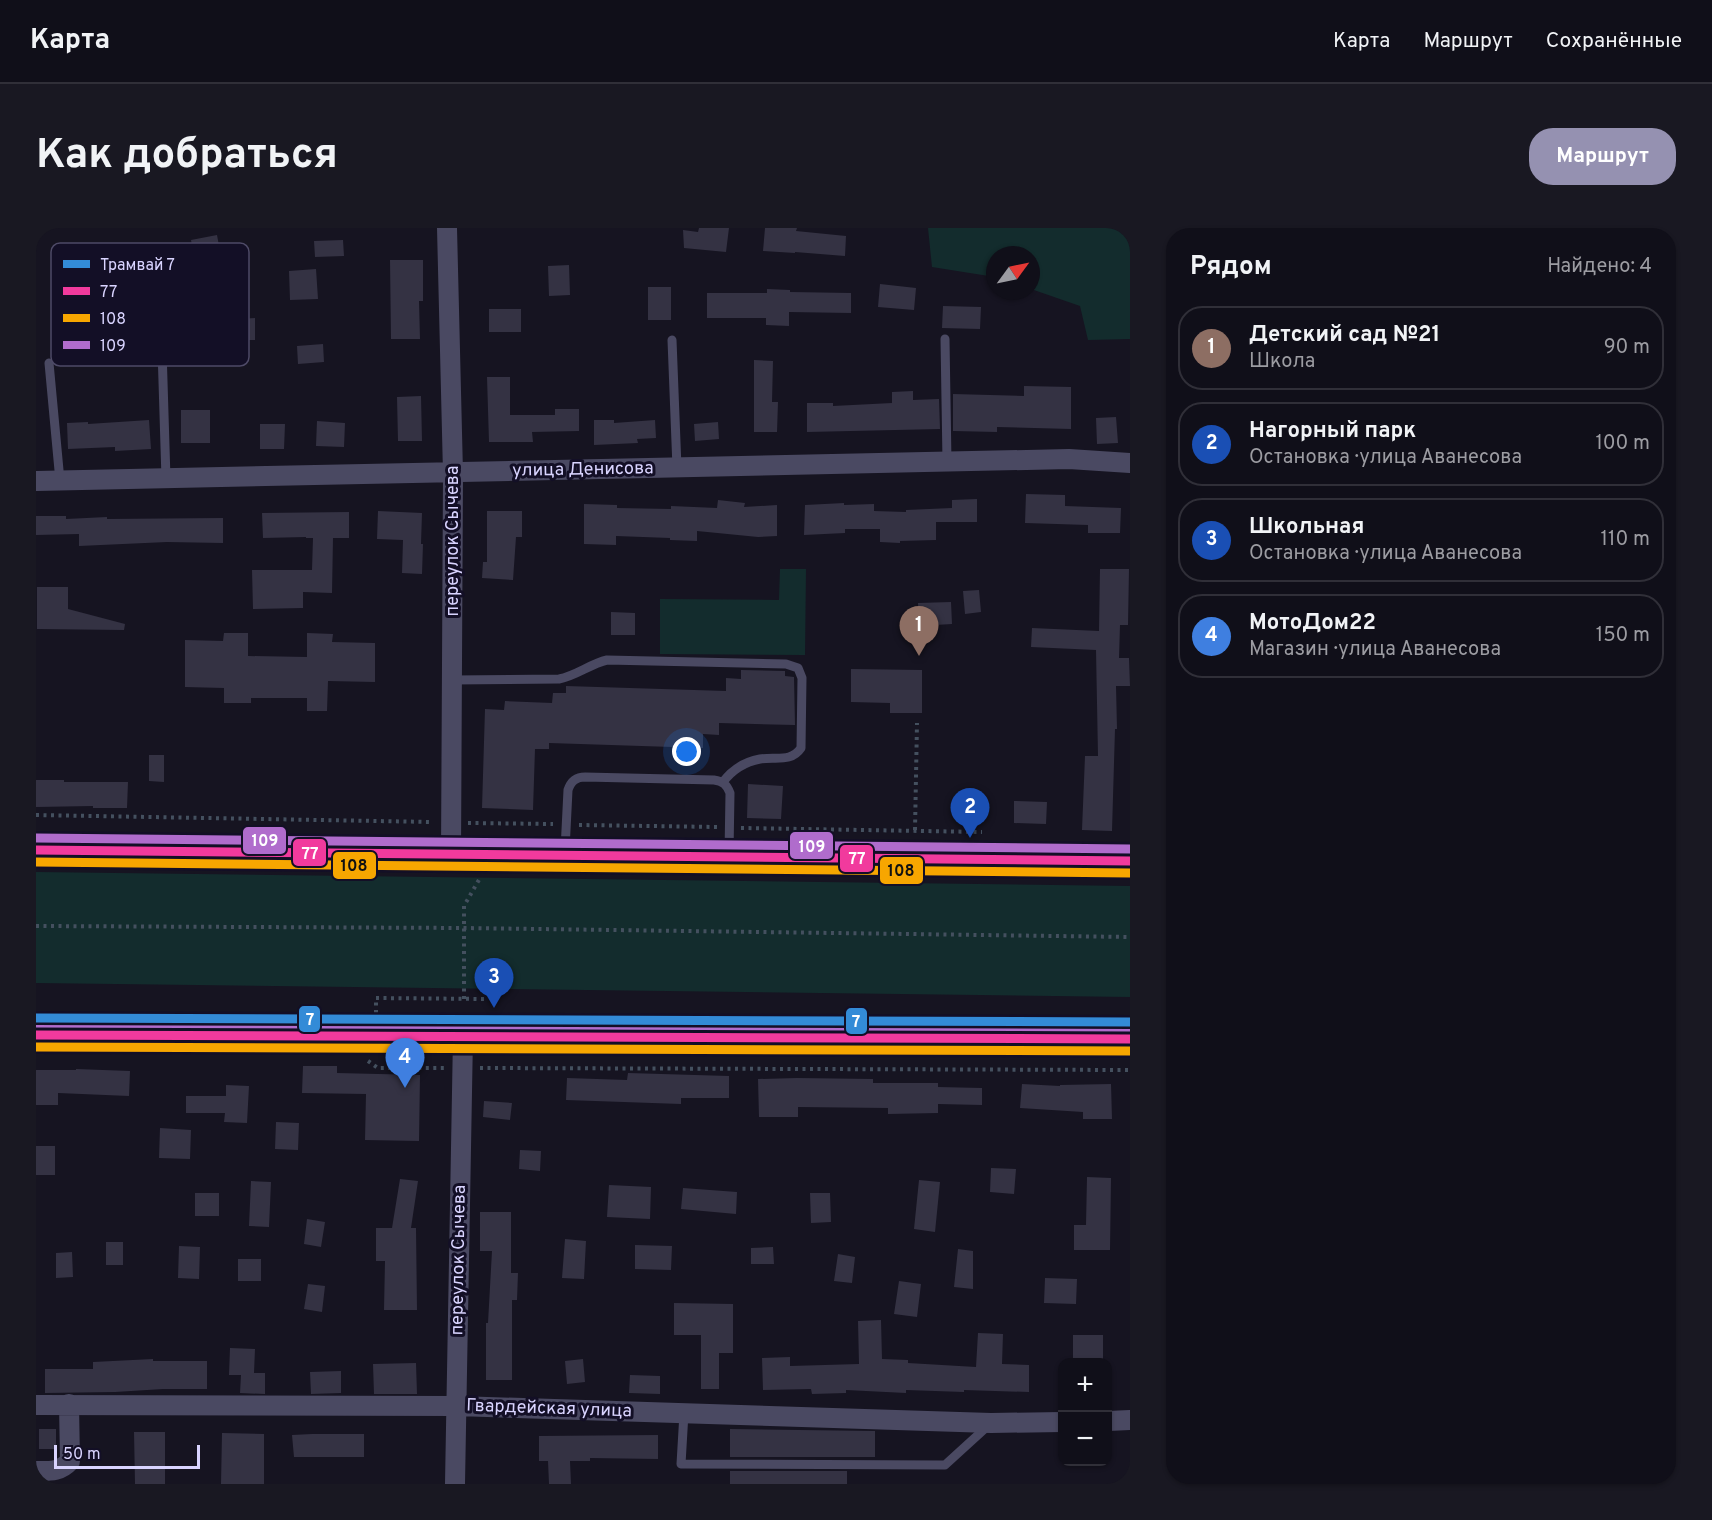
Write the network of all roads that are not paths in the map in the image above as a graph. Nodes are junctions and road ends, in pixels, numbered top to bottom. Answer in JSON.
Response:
{"nodes":[{"id":1,"x":447,"y":228,"type":"edge"},
{"id":2,"x":945,"y":339,"type":"dead end"},
{"id":3,"x":672,"y":340,"type":"dead end"},
{"id":4,"x":49,"y":363,"type":"dead end"},
{"id":5,"x":163,"y":366,"type":"edge"},
{"id":6,"x":947,"y":462,"type":"junction"},
{"id":7,"x":1130,"y":463,"type":"edge"},
{"id":8,"x":677,"y":468,"type":"junction"},
{"id":9,"x":453,"y":473,"type":"junction"},
{"id":10,"x":166,"y":479,"type":"junction"},
{"id":11,"x":36,"y":481,"type":"edge"},
{"id":12,"x":60,"y":481,"type":"junction"},
{"id":13,"x":452,"y":680,"type":"junction"},
{"id":14,"x":723,"y":782,"type":"junction"},
{"id":15,"x":36,"y":850,"type":"edge"},
{"id":16,"x":451,"y":854,"type":"junction"},
{"id":17,"x":564,"y":855,"type":"junction"},
{"id":18,"x":729,"y":858,"type":"junction"},
{"id":19,"x":1130,"y":861,"type":"edge"},
{"id":20,"x":36,"y":1035,"type":"edge"},
{"id":21,"x":463,"y":1036,"type":"junction"},
{"id":22,"x":1130,"y":1039,"type":"edge"},
{"id":23,"x":69,"y":1404,"type":"junction"},
{"id":24,"x":36,"y":1405,"type":"edge"},
{"id":25,"x":457,"y":1406,"type":"junction"},
{"id":26,"x":684,"y":1413,"type":"junction"},
{"id":27,"x":1130,"y":1420,"type":"edge"},
{"id":28,"x":1112,"y":1421,"type":"edge"},
{"id":29,"x":1058,"y":1422,"type":"edge"},
{"id":30,"x":991,"y":1423,"type":"junction"},
{"id":31,"x":36,"y":1471,"type":"edge"},
{"id":32,"x":455,"y":1484,"type":"edge"}],
"edges":[{"from":1,"to":9,"type":"street","name":"переулок Сычева"},
{"from":2,"to":6,"type":"lane"},
{"from":3,"to":8,"type":"lane"},
{"from":4,"to":12,"type":"lane"},
{"from":5,"to":10,"type":"lane"},
{"from":6,"to":7,"type":"street","name":"улица Денисова"},
{"from":6,"to":8,"type":"street","name":"улица Денисова"},
{"from":8,"to":9,"type":"street","name":"улица Денисова"},
{"from":9,"to":10,"type":"street","name":"улица Денисова"},
{"from":9,"to":13,"type":"street","name":"переулок Сычева"},
{"from":10,"to":12,"type":"street","name":"улица Денисова"},
{"from":11,"to":12,"type":"street","name":"улица Денисова"},
{"from":13,"to":14,"type":"lane"},
{"from":13,"to":16,"type":"street","name":"переулок Сычева"},
{"from":14,"to":17,"type":"lane"},
{"from":14,"to":18,"type":"lane"},
{"from":15,"to":16,"type":"highway"},
{"from":16,"to":17,"type":"highway"},
{"from":17,"to":18,"type":"highway"},
{"from":18,"to":19,"type":"highway"},
{"from":20,"to":21,"type":"highway"},
{"from":21,"to":22,"type":"highway"},
{"from":21,"to":25,"type":"street","name":"переулок Сычева"},
{"from":23,"to":24,"type":"street","name":"Гвардейская улица"},
{"from":23,"to":25,"type":"street","name":"Гвардейская улица"},
{"from":23,"to":31,"type":"street"},
{"from":25,"to":26,"type":"street","name":"Гвардейская улица"},
{"from":25,"to":32,"type":"street","name":"переулок Сычева"},
{"from":26,"to":30,"type":"street","name":"Гвардейская улица"},
{"from":26,"to":30,"type":"lane"},
{"from":27,"to":28,"type":"street"},
{"from":29,"to":30,"type":"street","name":"Гвардейская улица"}]}
